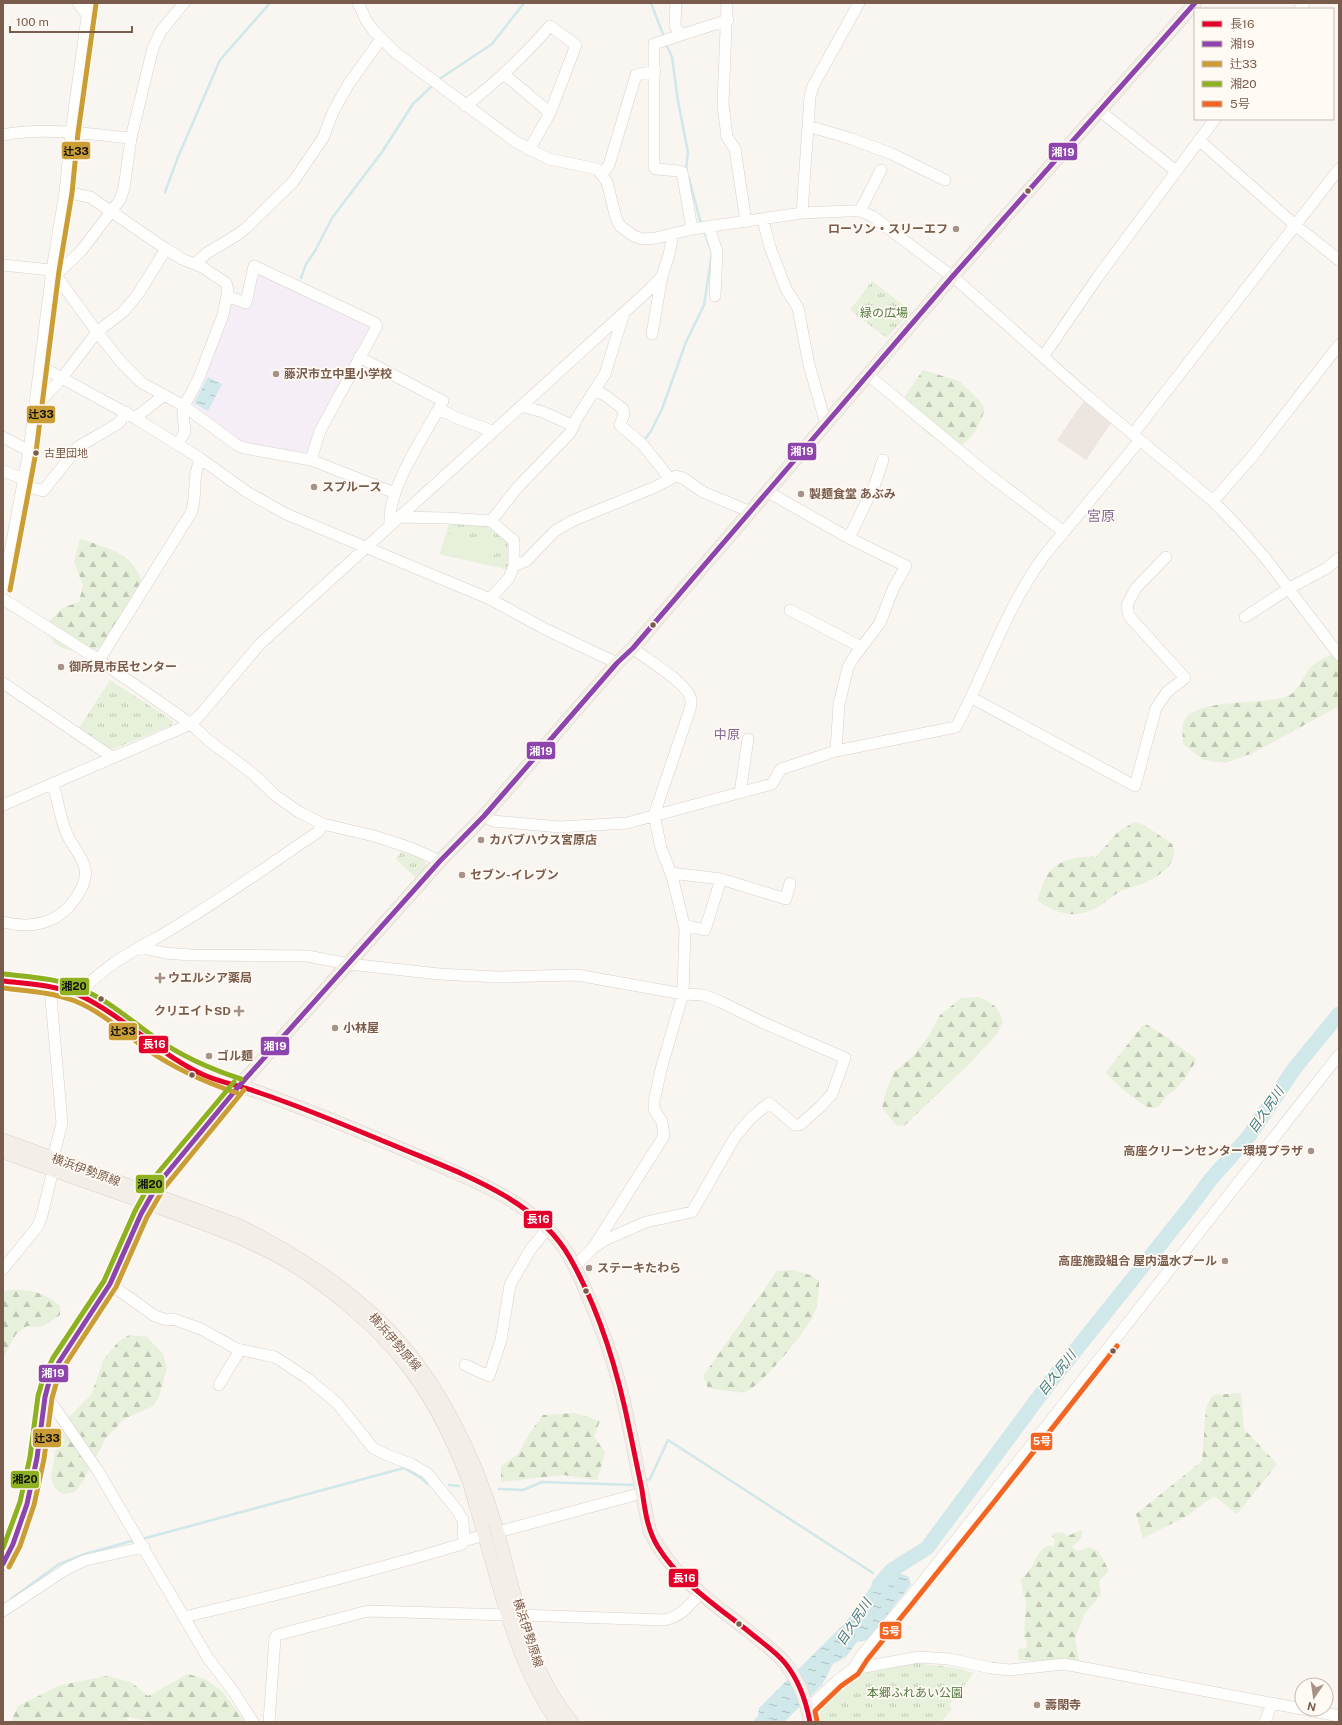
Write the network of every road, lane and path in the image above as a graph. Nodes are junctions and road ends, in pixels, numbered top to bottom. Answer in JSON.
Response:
{"nodes":[{"id":1,"x":78,"y":3,"type":"edge"},
{"id":2,"x":89,"y":3,"type":"edge"},
{"id":3,"x":184,"y":3,"type":"edge"},
{"id":4,"x":358,"y":3,"type":"edge"},
{"id":5,"x":676,"y":3,"type":"edge"},
{"id":6,"x":727,"y":3,"type":"edge"},
{"id":7,"x":859,"y":3,"type":"edge"},
{"id":8,"x":1195,"y":3,"type":"edge"},
{"id":9,"x":87,"y":15,"type":"junction"},
{"id":10,"x":728,"y":20,"type":"junction"},
{"id":11,"x":681,"y":35,"type":"junction"},
{"id":12,"x":381,"y":39,"type":"junction"},
{"id":13,"x":655,"y":71,"type":"junction"},
{"id":14,"x":504,"y":74,"type":"junction"},
{"id":15,"x":465,"y":106,"type":"junction"},
{"id":16,"x":1100,"y":111,"type":"junction"},
{"id":17,"x":550,"y":113,"type":"junction"},
{"id":18,"x":1215,"y":120,"type":"edge"},
{"id":19,"x":808,"y":126,"type":"junction"},
{"id":20,"x":70,"y":132,"type":"junction"},
{"id":21,"x":3,"y":135,"type":"edge"},
{"id":22,"x":131,"y":138,"type":"junction"},
{"id":23,"x":1199,"y":140,"type":"junction"},
{"id":24,"x":529,"y":150,"type":"junction"},
{"id":25,"x":1339,"y":169,"type":"edge"},
{"id":26,"x":881,"y":170,"type":"dead end"},
{"id":27,"x":1176,"y":171,"type":"junction"},
{"id":28,"x":602,"y":174,"type":"junction"},
{"id":29,"x":945,"y":180,"type":"dead end"},
{"id":30,"x":65,"y":192,"type":"junction"},
{"id":31,"x":113,"y":211,"type":"junction"},
{"id":32,"x":860,"y":211,"type":"junction"},
{"id":33,"x":802,"y":213,"type":"junction"},
{"id":34,"x":763,"y":220,"type":"junction"},
{"id":35,"x":746,"y":222,"type":"junction"},
{"id":36,"x":1295,"y":225,"type":"junction"},
{"id":37,"x":702,"y":228,"type":"junction"},
{"id":38,"x":673,"y":234,"type":"junction"},
{"id":39,"x":166,"y":249,"type":"junction"},
{"id":40,"x":1339,"y":260,"type":"edge"},
{"id":41,"x":195,"y":264,"type":"junction"},
{"id":42,"x":3,"y":265,"type":"edge"},
{"id":43,"x":52,"y":270,"type":"junction"},
{"id":44,"x":662,"y":276,"type":"junction"},
{"id":45,"x":952,"y":277,"type":"junction"},
{"id":46,"x":227,"y":296,"type":"junction"},
{"id":47,"x":715,"y":296,"type":"dead end"},
{"id":48,"x":624,"y":313,"type":"junction"},
{"id":49,"x":97,"y":332,"type":"junction"},
{"id":50,"x":652,"y":334,"type":"dead end"},
{"id":51,"x":1339,"y":345,"type":"edge"},
{"id":52,"x":360,"y":356,"type":"junction"},
{"id":53,"x":1043,"y":357,"type":"junction"},
{"id":54,"x":40,"y":366,"type":"junction"},
{"id":55,"x":868,"y":374,"type":"junction"},
{"id":56,"x":62,"y":378,"type":"junction"},
{"id":57,"x":595,"y":390,"type":"junction"},
{"id":58,"x":163,"y":396,"type":"junction"},
{"id":59,"x":184,"y":406,"type":"junction"},
{"id":60,"x":521,"y":406,"type":"junction"},
{"id":61,"x":35,"y":407,"type":"junction"},
{"id":62,"x":439,"y":409,"type":"junction"},
{"id":63,"x":130,"y":415,"type":"junction"},
{"id":64,"x":826,"y":424,"type":"junction"},
{"id":65,"x":574,"y":426,"type":"junction"},
{"id":66,"x":492,"y":431,"type":"junction"},
{"id":67,"x":3,"y":437,"type":"edge"},
{"id":68,"x":1136,"y":437,"type":"junction"},
{"id":69,"x":178,"y":444,"type":"junction"},
{"id":70,"x":29,"y":451,"type":"junction"},
{"id":71,"x":201,"y":459,"type":"junction"},
{"id":72,"x":311,"y":460,"type":"junction"},
{"id":73,"x":883,"y":460,"type":"dead end"},
{"id":74,"x":4,"y":473,"type":"edge"},
{"id":75,"x":670,"y":479,"type":"junction"},
{"id":76,"x":23,"y":482,"type":"junction"},
{"id":77,"x":768,"y":492,"type":"junction"},
{"id":78,"x":395,"y":493,"type":"junction"},
{"id":79,"x":1213,"y":501,"type":"junction"},
{"id":80,"x":751,"y":512,"type":"junction"},
{"id":81,"x":394,"y":521,"type":"junction"},
{"id":82,"x":491,"y":521,"type":"junction"},
{"id":83,"x":1064,"y":532,"type":"junction"},
{"id":84,"x":850,"y":538,"type":"junction"},
{"id":85,"x":365,"y":547,"type":"junction"},
{"id":86,"x":1166,"y":557,"type":"dead end"},
{"id":87,"x":1339,"y":558,"type":"edge"},
{"id":88,"x":514,"y":566,"type":"junction"},
{"id":89,"x":3,"y":588,"type":"edge"},
{"id":90,"x":1288,"y":589,"type":"junction"},
{"id":91,"x":3,"y":599,"type":"edge"},
{"id":92,"x":490,"y":599,"type":"junction"},
{"id":93,"x":790,"y":610,"type":"dead end"},
{"id":94,"x":1245,"y":617,"type":"dead end"},
{"id":95,"x":861,"y":647,"type":"junction"},
{"id":96,"x":633,"y":648,"type":"junction"},
{"id":97,"x":1339,"y":655,"type":"edge"},
{"id":98,"x":99,"y":660,"type":"junction"},
{"id":99,"x":617,"y":662,"type":"junction"},
{"id":100,"x":3,"y":683,"type":"edge"},
{"id":101,"x":972,"y":698,"type":"junction"},
{"id":102,"x":191,"y":724,"type":"junction"},
{"id":103,"x":748,"y":740,"type":"dead end"},
{"id":104,"x":836,"y":751,"type":"junction"},
{"id":105,"x":112,"y":757,"type":"junction"},
{"id":106,"x":53,"y":784,"type":"junction"},
{"id":107,"x":740,"y":793,"type":"junction"},
{"id":108,"x":3,"y":805,"type":"edge"},
{"id":109,"x":654,"y":814,"type":"junction"},
{"id":110,"x":484,"y":816,"type":"junction"},
{"id":111,"x":324,"y":824,"type":"junction"},
{"id":112,"x":440,"y":862,"type":"junction"},
{"id":113,"x":671,"y":873,"type":"junction"},
{"id":114,"x":721,"y":879,"type":"junction"},
{"id":115,"x":790,"y":883,"type":"dead end"},
{"id":116,"x":3,"y":922,"type":"edge"},
{"id":117,"x":684,"y":925,"type":"junction"},
{"id":118,"x":139,"y":947,"type":"junction"},
{"id":119,"x":349,"y":964,"type":"junction"},
{"id":120,"x":3,"y":981,"type":"edge"},
{"id":121,"x":50,"y":986,"type":"junction"},
{"id":122,"x":683,"y":994,"type":"junction"},
{"id":123,"x":79,"y":995,"type":"junction"},
{"id":124,"x":1339,"y":1055,"type":"edge"},
{"id":125,"x":238,"y":1086,"type":"junction"},
{"id":126,"x":3,"y":1140,"type":"edge"},
{"id":127,"x":3,"y":1152,"type":"edge"},
{"id":128,"x":53,"y":1164,"type":"junction"},
{"id":129,"x":150,"y":1199,"type":"junction"},
{"id":130,"x":547,"y":1229,"type":"junction"},
{"id":131,"x":593,"y":1248,"type":"junction"},
{"id":132,"x":574,"y":1267,"type":"junction"},
{"id":133,"x":3,"y":1269,"type":"edge"},
{"id":134,"x":110,"y":1284,"type":"junction"},
{"id":135,"x":240,"y":1350,"type":"junction"},
{"id":136,"x":465,"y":1365,"type":"dead end"},
{"id":137,"x":219,"y":1386,"type":"dead end"},
{"id":138,"x":45,"y":1397,"type":"junction"},
{"id":139,"x":641,"y":1486,"type":"junction"},
{"id":140,"x":498,"y":1532,"type":"junction"},
{"id":141,"x":484,"y":1535,"type":"junction"},
{"id":142,"x":464,"y":1541,"type":"junction"},
{"id":143,"x":142,"y":1543,"type":"junction"},
{"id":144,"x":3,"y":1564,"type":"edge"},
{"id":145,"x":700,"y":1593,"type":"junction"},
{"id":146,"x":3,"y":1611,"type":"edge"},
{"id":147,"x":508,"y":1615,"type":"junction"},
{"id":148,"x":521,"y":1615,"type":"junction"},
{"id":149,"x":184,"y":1617,"type":"junction"},
{"id":150,"x":853,"y":1669,"type":"junction"},
{"id":151,"x":1272,"y":1703,"type":"junction"},
{"id":152,"x":807,"y":1707,"type":"junction"},
{"id":153,"x":1294,"y":1707,"type":"edge"},
{"id":154,"x":566,"y":1721,"type":"edge"},
{"id":155,"x":253,"y":1722,"type":"edge"},
{"id":156,"x":269,"y":1722,"type":"edge"},
{"id":157,"x":810,"y":1722,"type":"edge"},
{"id":158,"x":1265,"y":1722,"type":"edge"}],
"edges":[{"from":1,"to":9,"type":"street"},
{"from":2,"to":9,"type":"street"},
{"from":3,"to":22,"type":"street"},
{"from":4,"to":12,"type":"street"},
{"from":5,"to":11,"type":"street"},
{"from":6,"to":10,"type":"street"},
{"from":7,"to":19,"type":"street"},
{"from":8,"to":16,"type":"main road"},
{"from":9,"to":20,"type":"street"},
{"from":10,"to":11,"type":"street"},
{"from":10,"to":35,"type":"street"},
{"from":11,"to":13,"type":"street"},
{"from":12,"to":15,"type":"street"},
{"from":12,"to":41,"type":"street"},
{"from":13,"to":28,"type":"street"},
{"from":13,"to":37,"type":"street"},
{"from":14,"to":15,"type":"street"},
{"from":14,"to":17,"type":"street"},
{"from":14,"to":17,"type":"street"},
{"from":15,"to":24,"type":"street"},
{"from":16,"to":27,"type":"street"},
{"from":16,"to":45,"type":"main road"},
{"from":17,"to":24,"type":"street"},
{"from":18,"to":23,"type":"street"},
{"from":19,"to":29,"type":"street"},
{"from":19,"to":33,"type":"street"},
{"from":20,"to":21,"type":"street"},
{"from":20,"to":22,"type":"street"},
{"from":20,"to":30,"type":"street"},
{"from":22,"to":31,"type":"street"},
{"from":23,"to":27,"type":"street"},
{"from":23,"to":36,"type":"street"},
{"from":24,"to":28,"type":"street"},
{"from":25,"to":36,"type":"street"},
{"from":26,"to":32,"type":"street"},
{"from":27,"to":53,"type":"street"},
{"from":28,"to":38,"type":"street"},
{"from":30,"to":31,"type":"street"},
{"from":30,"to":43,"type":"street"},
{"from":31,"to":39,"type":"street"},
{"from":31,"to":43,"type":"street"},
{"from":32,"to":33,"type":"street"},
{"from":32,"to":45,"type":"street"},
{"from":33,"to":34,"type":"street"},
{"from":34,"to":35,"type":"street"},
{"from":34,"to":64,"type":"street"},
{"from":35,"to":37,"type":"street"},
{"from":36,"to":40,"type":"street"},
{"from":36,"to":68,"type":"street"},
{"from":37,"to":38,"type":"street"},
{"from":37,"to":47,"type":"street"},
{"from":38,"to":44,"type":"street"},
{"from":39,"to":41,"type":"street"},
{"from":39,"to":49,"type":"street"},
{"from":41,"to":46,"type":"street"},
{"from":42,"to":43,"type":"street"},
{"from":43,"to":49,"type":"street"},
{"from":43,"to":54,"type":"street"},
{"from":44,"to":48,"type":"street"},
{"from":44,"to":50,"type":"street"},
{"from":45,"to":53,"type":"street"},
{"from":45,"to":55,"type":"main road"},
{"from":46,"to":52,"type":"street"},
{"from":46,"to":59,"type":"street"},
{"from":48,"to":57,"type":"street"},
{"from":48,"to":60,"type":"street"},
{"from":49,"to":56,"type":"street"},
{"from":49,"to":58,"type":"street"},
{"from":51,"to":79,"type":"street"},
{"from":52,"to":62,"type":"street"},
{"from":52,"to":72,"type":"street"},
{"from":53,"to":68,"type":"street"},
{"from":54,"to":56,"type":"street"},
{"from":54,"to":61,"type":"street"},
{"from":55,"to":64,"type":"main road"},
{"from":55,"to":83,"type":"street"},
{"from":56,"to":61,"type":"street"},
{"from":56,"to":63,"type":"street"},
{"from":57,"to":65,"type":"street"},
{"from":57,"to":75,"type":"street"},
{"from":58,"to":59,"type":"street"},
{"from":58,"to":63,"type":"street"},
{"from":59,"to":69,"type":"street"},
{"from":59,"to":72,"type":"street"},
{"from":60,"to":65,"type":"street"},
{"from":60,"to":66,"type":"street"},
{"from":61,"to":70,"type":"street"},
{"from":62,"to":66,"type":"street"},
{"from":62,"to":78,"type":"street"},
{"from":63,"to":69,"type":"street"},
{"from":63,"to":76,"type":"street"},
{"from":64,"to":77,"type":"main road"},
{"from":65,"to":82,"type":"street"},
{"from":66,"to":81,"type":"street"},
{"from":67,"to":70,"type":"street"},
{"from":68,"to":79,"type":"street"},
{"from":68,"to":83,"type":"street"},
{"from":69,"to":71,"type":"street"},
{"from":70,"to":76,"type":"street"},
{"from":71,"to":85,"type":"street"},
{"from":71,"to":98,"type":"street"},
{"from":72,"to":78,"type":"street"},
{"from":73,"to":84,"type":"street"},
{"from":74,"to":76,"type":"street"},
{"from":75,"to":80,"type":"street"},
{"from":75,"to":88,"type":"street"},
{"from":76,"to":89,"type":"street"},
{"from":77,"to":80,"type":"main road"},
{"from":77,"to":84,"type":"street"},
{"from":78,"to":81,"type":"street"},
{"from":79,"to":90,"type":"street"},
{"from":80,"to":96,"type":"main road"},
{"from":81,"to":82,"type":"street"},
{"from":81,"to":85,"type":"street"},
{"from":82,"to":88,"type":"street"},
{"from":83,"to":101,"type":"street"},
{"from":84,"to":95,"type":"street"},
{"from":85,"to":92,"type":"street"},
{"from":85,"to":102,"type":"street"},
{"from":86,"to":101,"type":"street"},
{"from":87,"to":90,"type":"street"},
{"from":88,"to":92,"type":"street"},
{"from":90,"to":94,"type":"street"},
{"from":90,"to":97,"type":"street"},
{"from":91,"to":98,"type":"street"},
{"from":92,"to":99,"type":"street"},
{"from":93,"to":95,"type":"street"},
{"from":95,"to":104,"type":"street"},
{"from":96,"to":99,"type":"main road"},
{"from":96,"to":109,"type":"street"},
{"from":98,"to":102,"type":"street"},
{"from":99,"to":110,"type":"main road"},
{"from":100,"to":105,"type":"street"},
{"from":101,"to":104,"type":"street"},
{"from":102,"to":105,"type":"street"},
{"from":102,"to":111,"type":"street"},
{"from":103,"to":107,"type":"street"},
{"from":104,"to":107,"type":"street"},
{"from":105,"to":106,"type":"street"},
{"from":106,"to":108,"type":"street"},
{"from":106,"to":116,"type":"street"},
{"from":107,"to":109,"type":"street"},
{"from":109,"to":110,"type":"street"},
{"from":109,"to":113,"type":"street"},
{"from":110,"to":112,"type":"main road"},
{"from":111,"to":112,"type":"street"},
{"from":111,"to":118,"type":"street"},
{"from":112,"to":119,"type":"main road"},
{"from":113,"to":114,"type":"street"},
{"from":113,"to":117,"type":"street"},
{"from":114,"to":115,"type":"street"},
{"from":114,"to":117,"type":"street"},
{"from":117,"to":122,"type":"street"},
{"from":118,"to":119,"type":"street"},
{"from":118,"to":123,"type":"street"},
{"from":119,"to":122,"type":"street"},
{"from":119,"to":125,"type":"main road"},
{"from":120,"to":121,"type":"main road"},
{"from":121,"to":123,"type":"main road"},
{"from":121,"to":128,"type":"street"},
{"from":122,"to":131,"type":"street"},
{"from":122,"to":131,"type":"street"},
{"from":123,"to":125,"type":"main road"},
{"from":124,"to":150,"type":"street"},
{"from":125,"to":129,"type":"main road"},
{"from":125,"to":130,"type":"main road"},
{"from":126,"to":128,"type":"main road","name":"横浜伊勢原線"},
{"from":127,"to":128,"type":"main road","name":"横浜伊勢原線"},
{"from":128,"to":129,"type":"main road","name":"横浜伊勢原線"},
{"from":128,"to":133,"type":"street"},
{"from":129,"to":134,"type":"main road"},
{"from":129,"to":140,"type":"main road","name":"横浜伊勢原線"},
{"from":129,"to":141,"type":"main road","name":"横浜伊勢原線"},
{"from":130,"to":132,"type":"main road"},
{"from":130,"to":136,"type":"street"},
{"from":131,"to":132,"type":"street"},
{"from":132,"to":139,"type":"main road"},
{"from":134,"to":135,"type":"street"},
{"from":134,"to":138,"type":"main road"},
{"from":135,"to":137,"type":"street"},
{"from":135,"to":142,"type":"street"},
{"from":138,"to":143,"type":"street"},
{"from":138,"to":144,"type":"main road"},
{"from":139,"to":140,"type":"street"},
{"from":139,"to":145,"type":"main road"},
{"from":140,"to":148,"type":"main road","name":"横浜伊勢原線"},
{"from":141,"to":142,"type":"street"},
{"from":141,"to":147,"type":"main road","name":"横浜伊勢原線"},
{"from":142,"to":149,"type":"street"},
{"from":143,"to":146,"type":"street"},
{"from":143,"to":149,"type":"street"},
{"from":145,"to":148,"type":"street"},
{"from":145,"to":152,"type":"main road"},
{"from":147,"to":154,"type":"main road","name":"横浜伊勢原線"},
{"from":147,"to":156,"type":"street"},
{"from":148,"to":154,"type":"main road","name":"横浜伊勢原線"},
{"from":149,"to":155,"type":"street"},
{"from":150,"to":151,"type":"street"},
{"from":150,"to":152,"type":"street"},
{"from":151,"to":153,"type":"street"},
{"from":151,"to":158,"type":"street"},
{"from":152,"to":157,"type":"main road"}]}
